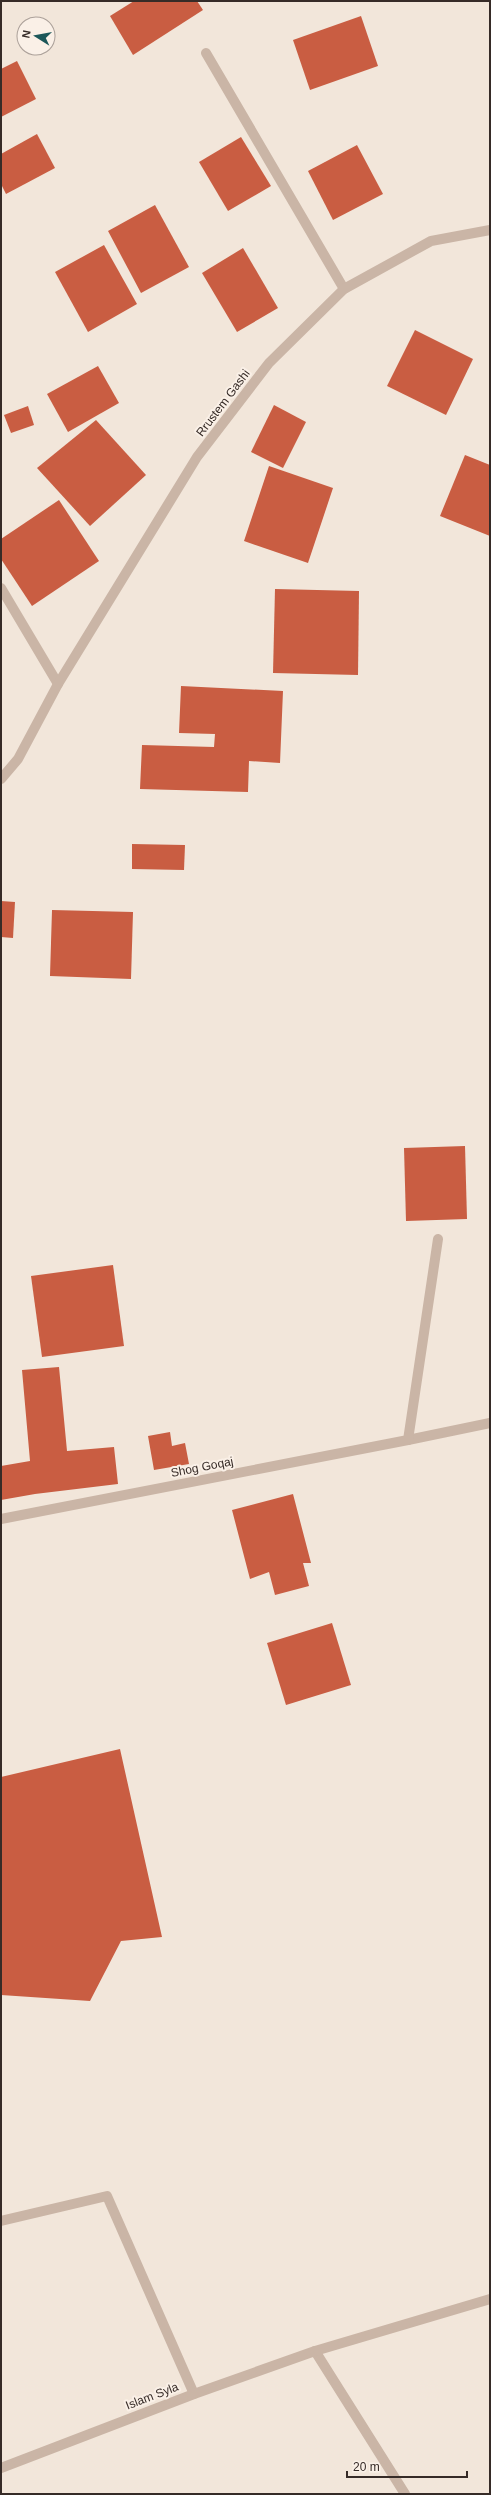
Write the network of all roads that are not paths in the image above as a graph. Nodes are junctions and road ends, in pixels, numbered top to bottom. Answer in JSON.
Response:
{"nodes":[{"id":1,"x":206,"y":53,"type":"dead end"},
{"id":2,"x":490,"y":230,"type":"edge"},
{"id":3,"x":344,"y":289,"type":"junction"},
{"id":4,"x":1,"y":588,"type":"edge"},
{"id":5,"x":58,"y":684,"type":"junction"},
{"id":6,"x":1,"y":779,"type":"edge"},
{"id":7,"x":438,"y":1239,"type":"dead end"},
{"id":8,"x":490,"y":1422,"type":"edge"},
{"id":9,"x":408,"y":1440,"type":"junction"},
{"id":10,"x":1,"y":1519,"type":"edge"},
{"id":11,"x":1,"y":2221,"type":"edge"},
{"id":12,"x":490,"y":2299,"type":"edge"},
{"id":13,"x":314,"y":2351,"type":"junction"},
{"id":14,"x":194,"y":2394,"type":"junction"},
{"id":15,"x":1,"y":2468,"type":"edge"},
{"id":16,"x":406,"y":2494,"type":"edge"}],
"edges":[{"from":1,"to":3,"type":"street"},
{"from":2,"to":3,"type":"street","name":"Rrustem Gashi"},
{"from":3,"to":5,"type":"street","name":"Rrustem Gashi"},
{"from":4,"to":5,"type":"street"},
{"from":5,"to":6,"type":"street","name":"Rrustem Gashi"},
{"from":7,"to":9,"type":"street"},
{"from":8,"to":9,"type":"street","name":"Shog Goqaj"},
{"from":9,"to":10,"type":"street","name":"Shog Goqaj"},
{"from":11,"to":14,"type":"street"},
{"from":12,"to":13,"type":"street","name":"Islam Syla"},
{"from":13,"to":14,"type":"street","name":"Islam Syla"},
{"from":13,"to":16,"type":"street"},
{"from":14,"to":15,"type":"street","name":"Islam Syla"}]}
